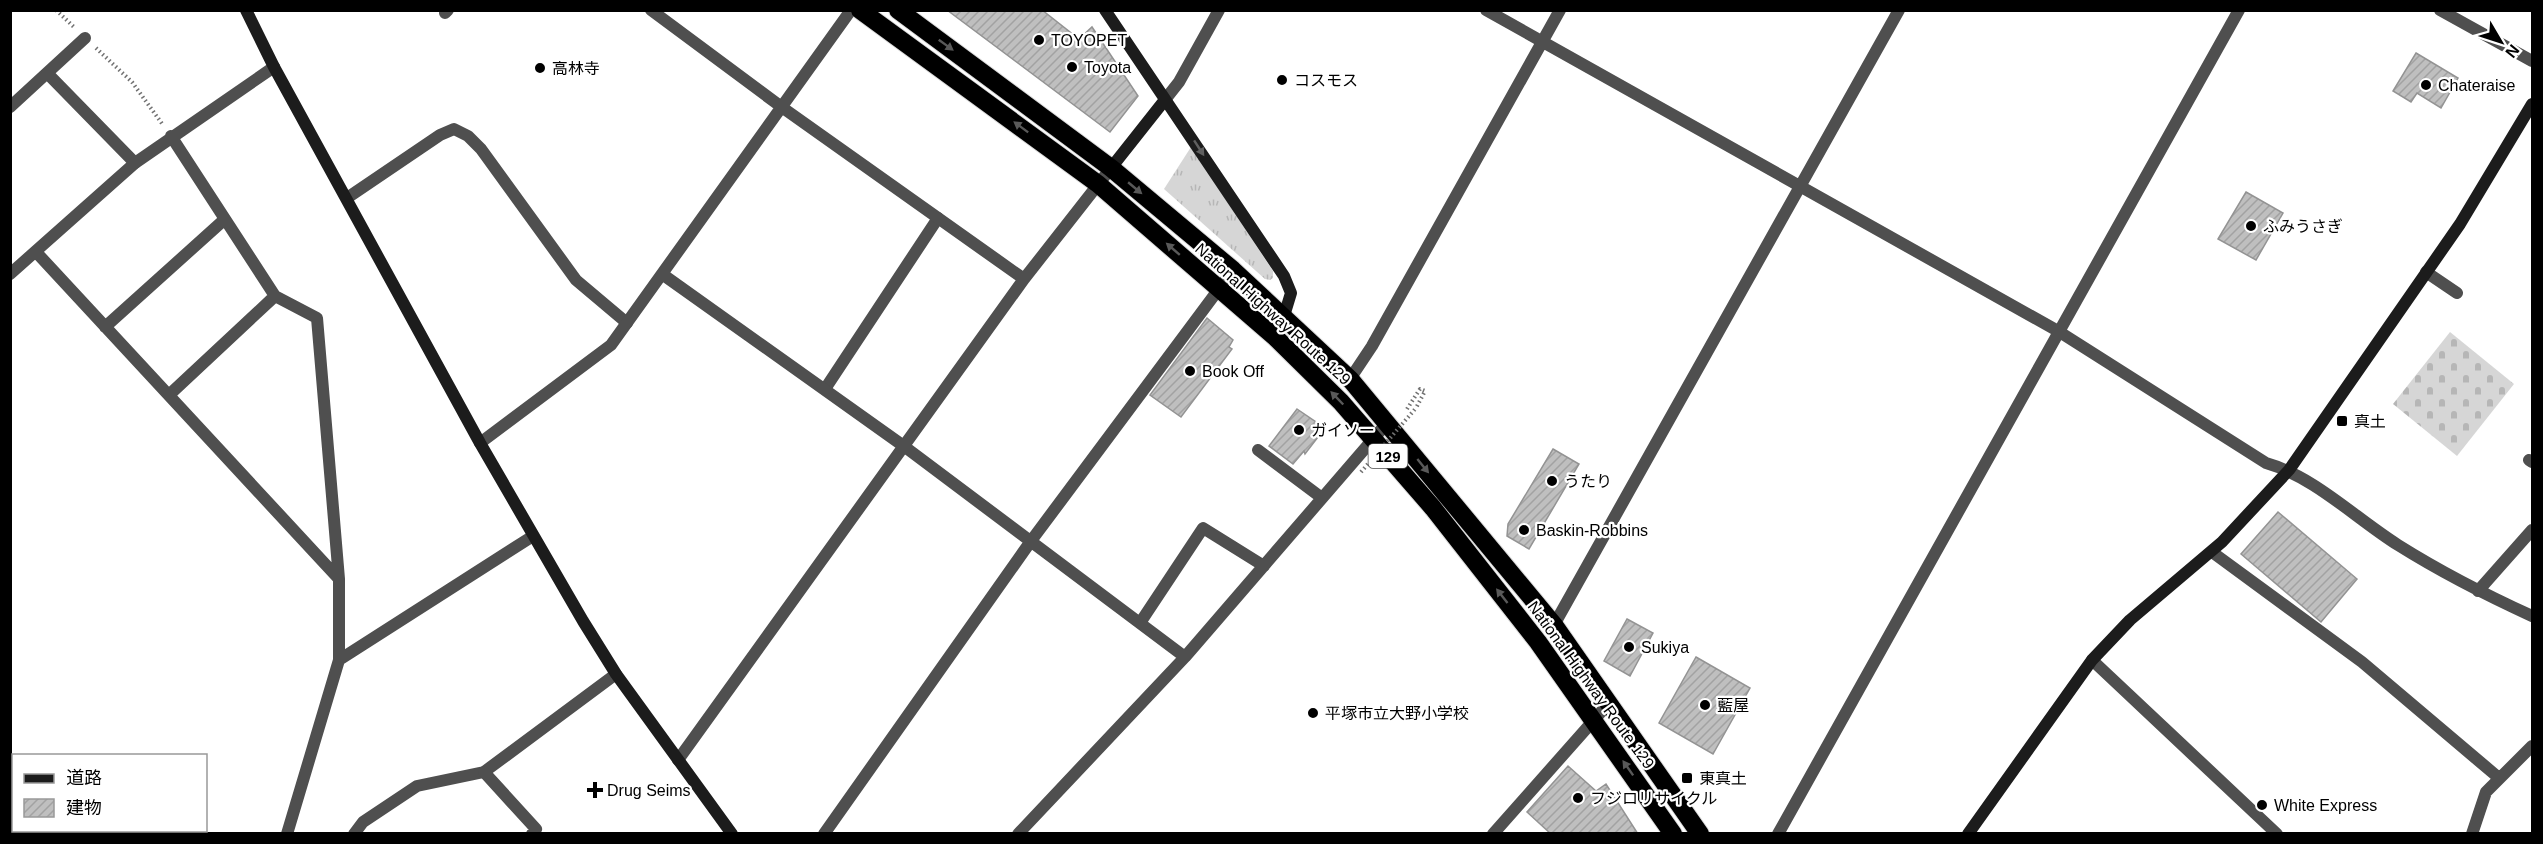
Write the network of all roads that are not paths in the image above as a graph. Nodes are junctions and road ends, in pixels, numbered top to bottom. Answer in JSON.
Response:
{"nodes":[{"id":1,"x":246,"y":10,"type":"edge"},
{"id":2,"x":651,"y":10,"type":"edge"},
{"id":3,"x":851,"y":10,"type":"edge"},
{"id":4,"x":860,"y":10,"type":"edge"},
{"id":5,"x":898,"y":10,"type":"edge"},
{"id":6,"x":1105,"y":10,"type":"edge"},
{"id":7,"x":1219,"y":10,"type":"edge"},
{"id":8,"x":1486,"y":10,"type":"edge"},
{"id":9,"x":1560,"y":10,"type":"edge"},
{"id":10,"x":1899,"y":10,"type":"edge"},
{"id":11,"x":2239,"y":10,"type":"edge"},
{"id":12,"x":2440,"y":10,"type":"edge"},
{"id":13,"x":85,"y":38,"type":"road end"},
{"id":14,"x":1542,"y":41,"type":"junction"},
{"id":15,"x":2532,"y":61,"type":"edge"},
{"id":16,"x":274,"y":67,"type":"junction"},
{"id":17,"x":47,"y":73,"type":"junction"},
{"id":18,"x":1164,"y":101,"type":"junction"},
{"id":19,"x":2532,"y":104,"type":"edge"},
{"id":20,"x":10,"y":107,"type":"edge"},
{"id":21,"x":783,"y":108,"type":"junction"},
{"id":22,"x":171,"y":135,"type":"junction"},
{"id":23,"x":135,"y":163,"type":"junction"},
{"id":24,"x":1111,"y":168,"type":"junction"},
{"id":25,"x":1098,"y":184,"type":"junction"},
{"id":26,"x":1799,"y":188,"type":"junction"},
{"id":27,"x":347,"y":198,"type":"junction"},
{"id":28,"x":938,"y":218,"type":"junction"},
{"id":29,"x":225,"y":219,"type":"junction"},
{"id":30,"x":36,"y":252,"type":"junction"},
{"id":31,"x":13,"y":267,"type":"edge"},
{"id":32,"x":1233,"y":270,"type":"junction"},
{"id":33,"x":2426,"y":272,"type":"junction"},
{"id":34,"x":662,"y":273,"type":"junction"},
{"id":35,"x":1024,"y":279,"type":"junction"},
{"id":36,"x":1218,"y":288,"type":"junction"},
{"id":37,"x":2457,"y":293,"type":"dead end"},
{"id":38,"x":275,"y":296,"type":"junction"},
{"id":39,"x":1284,"y":316,"type":"junction"},
{"id":40,"x":627,"y":323,"type":"junction"},
{"id":41,"x":105,"y":327,"type":"junction"},
{"id":42,"x":2058,"y":331,"type":"junction"},
{"id":43,"x":1350,"y":379,"type":"junction"},
{"id":44,"x":825,"y":390,"type":"junction"},
{"id":45,"x":169,"y":395,"type":"junction"},
{"id":46,"x":1387,"y":423,"type":"junction"},
{"id":47,"x":1373,"y":439,"type":"junction"},
{"id":48,"x":480,"y":443,"type":"junction"},
{"id":49,"x":905,"y":447,"type":"junction"},
{"id":50,"x":1258,"y":450,"type":"dead end"},
{"id":51,"x":2289,"y":470,"type":"junction"},
{"id":52,"x":1322,"y":498,"type":"junction"},
{"id":53,"x":2532,"y":530,"type":"edge"},
{"id":54,"x":534,"y":536,"type":"junction"},
{"id":55,"x":1031,"y":541,"type":"junction"},
{"id":56,"x":2212,"y":552,"type":"junction"},
{"id":57,"x":1264,"y":566,"type":"junction"},
{"id":58,"x":339,"y":579,"type":"junction"},
{"id":59,"x":2478,"y":591,"type":"junction"},
{"id":60,"x":2532,"y":616,"type":"edge"},
{"id":61,"x":1140,"y":622,"type":"junction"},
{"id":62,"x":1554,"y":625,"type":"junction"},
{"id":63,"x":1185,"y":657,"type":"junction"},
{"id":64,"x":339,"y":660,"type":"junction"},
{"id":65,"x":2092,"y":660,"type":"junction"},
{"id":66,"x":616,"y":674,"type":"junction"},
{"id":67,"x":1609,"y":703,"type":"junction"},
{"id":68,"x":1593,"y":719,"type":"junction"},
{"id":69,"x":2532,"y":746,"type":"edge"},
{"id":70,"x":678,"y":759,"type":"junction"},
{"id":71,"x":484,"y":772,"type":"junction"},
{"id":72,"x":2499,"y":778,"type":"junction"},
{"id":73,"x":287,"y":834,"type":"edge"},
{"id":74,"x":354,"y":834,"type":"edge"},
{"id":75,"x":532,"y":834,"type":"edge"},
{"id":76,"x":732,"y":834,"type":"edge"},
{"id":77,"x":824,"y":834,"type":"edge"},
{"id":78,"x":1018,"y":834,"type":"edge"},
{"id":79,"x":1493,"y":834,"type":"edge"},
{"id":80,"x":1673,"y":834,"type":"edge"},
{"id":81,"x":1700,"y":834,"type":"edge"},
{"id":82,"x":1778,"y":834,"type":"edge"},
{"id":83,"x":1968,"y":834,"type":"edge"},
{"id":84,"x":2277,"y":834,"type":"edge"},
{"id":85,"x":2472,"y":834,"type":"edge"}],
"edges":[{"from":1,"to":16,"type":"street"},
{"from":2,"to":21,"type":"street"},
{"from":3,"to":21,"type":"street"},
{"from":25,"to":4,"type":"highway","name":"National Highway Route 129","number":"129","one_way":true},
{"from":5,"to":24,"type":"highway","name":"National Highway Route 129","number":"129","one_way":true},
{"from":6,"to":18,"type":"street"},
{"from":7,"to":18,"type":"street"},
{"from":8,"to":14,"type":"street"},
{"from":9,"to":14,"type":"street"},
{"from":10,"to":26,"type":"street"},
{"from":11,"to":42,"type":"street"},
{"from":12,"to":15,"type":"street"},
{"from":13,"to":17,"type":"street"},
{"from":14,"to":26,"type":"street"},
{"from":14,"to":43,"type":"street"},
{"from":16,"to":22,"type":"street"},
{"from":16,"to":27,"type":"street"},
{"from":17,"to":20,"type":"street"},
{"from":17,"to":23,"type":"street"},
{"from":18,"to":24,"type":"street"},
{"from":18,"to":39,"type":"street","one_way":true},
{"from":19,"to":33,"type":"street"},
{"from":21,"to":28,"type":"street"},
{"from":21,"to":34,"type":"street"},
{"from":22,"to":23,"type":"street"},
{"from":22,"to":29,"type":"street"},
{"from":23,"to":30,"type":"street"},
{"from":24,"to":25,"type":"street"},
{"from":24,"to":32,"type":"highway","name":"National Highway Route 129","number":"129","one_way":true},
{"from":25,"to":35,"type":"street"},
{"from":36,"to":25,"type":"highway","name":"National Highway Route 129","number":"129","one_way":true},
{"from":26,"to":42,"type":"street"},
{"from":26,"to":62,"type":"street"},
{"from":27,"to":40,"type":"street"},
{"from":27,"to":48,"type":"street"},
{"from":28,"to":35,"type":"street"},
{"from":28,"to":44,"type":"street"},
{"from":29,"to":38,"type":"street"},
{"from":29,"to":41,"type":"street"},
{"from":30,"to":31,"type":"street"},
{"from":30,"to":41,"type":"street"},
{"from":32,"to":36,"type":"street"},
{"from":32,"to":39,"type":"highway","name":"National Highway Route 129","number":"129"},
{"from":33,"to":37,"type":"street"},
{"from":33,"to":51,"type":"street"},
{"from":34,"to":40,"type":"street"},
{"from":34,"to":44,"type":"street"},
{"from":35,"to":49,"type":"street"},
{"from":47,"to":36,"type":"highway","name":"National Highway Route 129","number":"129","one_way":true},
{"from":36,"to":55,"type":"street"},
{"from":38,"to":45,"type":"street"},
{"from":38,"to":58,"type":"street"},
{"from":39,"to":43,"type":"highway","name":"National Highway Route 129","number":"129"},
{"from":40,"to":48,"type":"street"},
{"from":41,"to":45,"type":"street"},
{"from":42,"to":51,"type":"street"},
{"from":42,"to":82,"type":"street"},
{"from":43,"to":46,"type":"highway","name":"National Highway Route 129","number":"129"},
{"from":44,"to":49,"type":"street"},
{"from":45,"to":58,"type":"street"},
{"from":46,"to":47,"type":"street"},
{"from":46,"to":62,"type":"highway","name":"National Highway Route 129","number":"129","one_way":true},
{"from":47,"to":52,"type":"street"},
{"from":68,"to":47,"type":"highway","name":"National Highway Route 129","number":"129","one_way":true},
{"from":48,"to":54,"type":"street"},
{"from":49,"to":55,"type":"street"},
{"from":49,"to":70,"type":"street"},
{"from":50,"to":52,"type":"street"},
{"from":51,"to":56,"type":"street"},
{"from":51,"to":59,"type":"street"},
{"from":52,"to":57,"type":"street"},
{"from":53,"to":59,"type":"street"},
{"from":54,"to":64,"type":"street"},
{"from":54,"to":66,"type":"street"},
{"from":55,"to":61,"type":"street"},
{"from":55,"to":77,"type":"street"},
{"from":56,"to":65,"type":"street"},
{"from":56,"to":72,"type":"street"},
{"from":57,"to":61,"type":"street"},
{"from":57,"to":63,"type":"street"},
{"from":58,"to":64,"type":"street"},
{"from":59,"to":60,"type":"street"},
{"from":61,"to":63,"type":"street"},
{"from":62,"to":67,"type":"highway","name":"National Highway Route 129","number":"129"},
{"from":63,"to":78,"type":"street"},
{"from":64,"to":73,"type":"street"},
{"from":65,"to":83,"type":"street"},
{"from":65,"to":84,"type":"street"},
{"from":66,"to":70,"type":"street"},
{"from":66,"to":71,"type":"street"},
{"from":67,"to":68,"type":"street"},
{"from":67,"to":81,"type":"highway","name":"National Highway Route 129","number":"129"},
{"from":68,"to":79,"type":"street"},
{"from":80,"to":68,"type":"highway","name":"National Highway Route 129","number":"129","one_way":true},
{"from":69,"to":72,"type":"street"},
{"from":70,"to":76,"type":"street"},
{"from":71,"to":74,"type":"street"},
{"from":71,"to":75,"type":"street"},
{"from":72,"to":85,"type":"street"}]}
